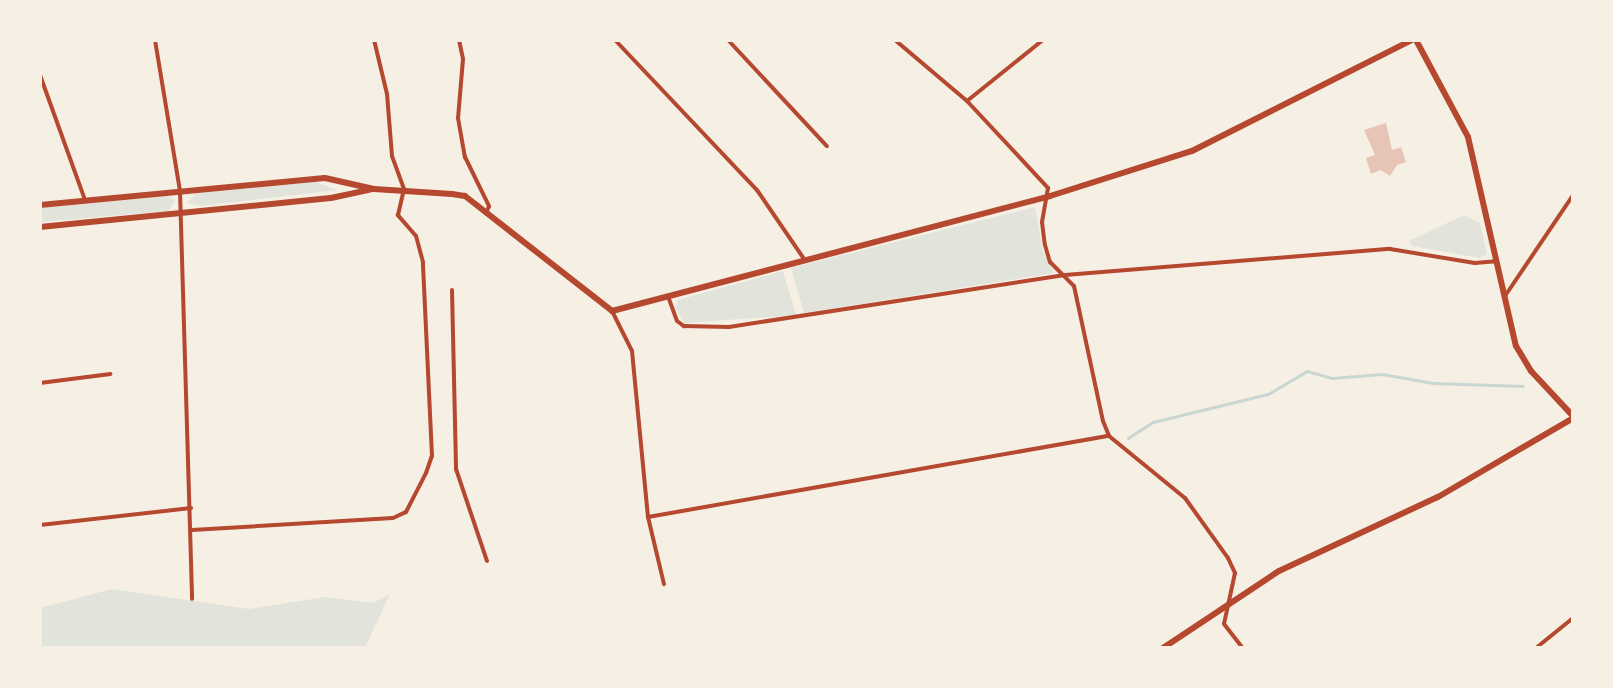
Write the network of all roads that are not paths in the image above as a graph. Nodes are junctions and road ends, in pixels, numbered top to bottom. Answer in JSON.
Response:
{"nodes":[{"id":1,"x":155,"y":40,"type":"edge"},
{"id":2,"x":374,"y":40,"type":"edge"},
{"id":3,"x":459,"y":40,"type":"edge"},
{"id":4,"x":615,"y":40,"type":"edge"},
{"id":5,"x":728,"y":40,"type":"edge"},
{"id":6,"x":895,"y":40,"type":"edge"},
{"id":7,"x":1043,"y":40,"type":"edge"},
{"id":8,"x":1414,"y":40,"type":"edge"},
{"id":9,"x":40,"y":75,"type":"edge"},
{"id":10,"x":967,"y":101,"type":"junction"},
{"id":11,"x":827,"y":146,"type":"dead end"},
{"id":12,"x":374,"y":189,"type":"junction"},
{"id":13,"x":404,"y":189,"type":"junction"},
{"id":14,"x":180,"y":191,"type":"junction"},
{"id":15,"x":1573,"y":195,"type":"edge"},
{"id":16,"x":1050,"y":196,"type":"junction"},
{"id":17,"x":85,"y":200,"type":"junction"},
{"id":18,"x":40,"y":205,"type":"edge"},
{"id":19,"x":181,"y":212,"type":"junction"},
{"id":20,"x":486,"y":213,"type":"junction"},
{"id":21,"x":40,"y":227,"type":"edge"},
{"id":22,"x":804,"y":259,"type":"junction"},
{"id":23,"x":1496,"y":261,"type":"junction"},
{"id":24,"x":1065,"y":275,"type":"junction"},
{"id":25,"x":452,"y":290,"type":"dead end"},
{"id":26,"x":1503,"y":298,"type":"junction"},
{"id":27,"x":669,"y":299,"type":"junction"},
{"id":28,"x":612,"y":311,"type":"junction"},
{"id":29,"x":110,"y":374,"type":"dead end"},
{"id":30,"x":40,"y":383,"type":"edge"},
{"id":31,"x":1573,"y":417,"type":"edge"},
{"id":32,"x":1109,"y":436,"type":"junction"},
{"id":33,"x":191,"y":508,"type":"junction"},
{"id":34,"x":648,"y":517,"type":"junction"},
{"id":35,"x":40,"y":525,"type":"edge"},
{"id":36,"x":192,"y":530,"type":"junction"},
{"id":37,"x":487,"y":561,"type":"dead end"},
{"id":38,"x":664,"y":584,"type":"dead end"},
{"id":39,"x":192,"y":599,"type":"dead end"},
{"id":40,"x":1229,"y":603,"type":"junction"},
{"id":41,"x":1573,"y":618,"type":"edge"},
{"id":42,"x":1163,"y":648,"type":"edge"},
{"id":43,"x":1243,"y":648,"type":"edge"},
{"id":44,"x":1536,"y":648,"type":"edge"}],
"edges":[{"from":1,"to":14,"type":"street"},
{"from":2,"to":13,"type":"street"},
{"from":3,"to":20,"type":"street"},
{"from":4,"to":22,"type":"street"},
{"from":5,"to":11,"type":"street"},
{"from":6,"to":10,"type":"street"},
{"from":7,"to":10,"type":"street"},
{"from":8,"to":16,"type":"main road"},
{"from":8,"to":23,"type":"main road"},
{"from":9,"to":17,"type":"street"},
{"from":10,"to":16,"type":"street"},
{"from":12,"to":13,"type":"main road"},
{"from":12,"to":14,"type":"main road"},
{"from":12,"to":19,"type":"main road"},
{"from":13,"to":20,"type":"main road"},
{"from":13,"to":36,"type":"street"},
{"from":14,"to":17,"type":"main road"},
{"from":14,"to":19,"type":"street"},
{"from":15,"to":26,"type":"street"},
{"from":16,"to":22,"type":"main road"},
{"from":16,"to":24,"type":"street"},
{"from":17,"to":18,"type":"main road"},
{"from":19,"to":21,"type":"main road"},
{"from":19,"to":33,"type":"street"},
{"from":20,"to":28,"type":"main road"},
{"from":22,"to":27,"type":"main road"},
{"from":23,"to":24,"type":"street"},
{"from":23,"to":26,"type":"main road"},
{"from":24,"to":27,"type":"street"},
{"from":24,"to":32,"type":"street"},
{"from":25,"to":37,"type":"street"},
{"from":26,"to":31,"type":"main road"},
{"from":27,"to":28,"type":"main road"},
{"from":28,"to":34,"type":"street"},
{"from":29,"to":30,"type":"street"},
{"from":31,"to":40,"type":"main road"},
{"from":32,"to":34,"type":"street"},
{"from":32,"to":40,"type":"street"},
{"from":33,"to":35,"type":"street"},
{"from":33,"to":36,"type":"street"},
{"from":34,"to":38,"type":"street"},
{"from":36,"to":39,"type":"street"},
{"from":40,"to":42,"type":"main road"},
{"from":40,"to":43,"type":"street"},
{"from":41,"to":44,"type":"street"}]}
